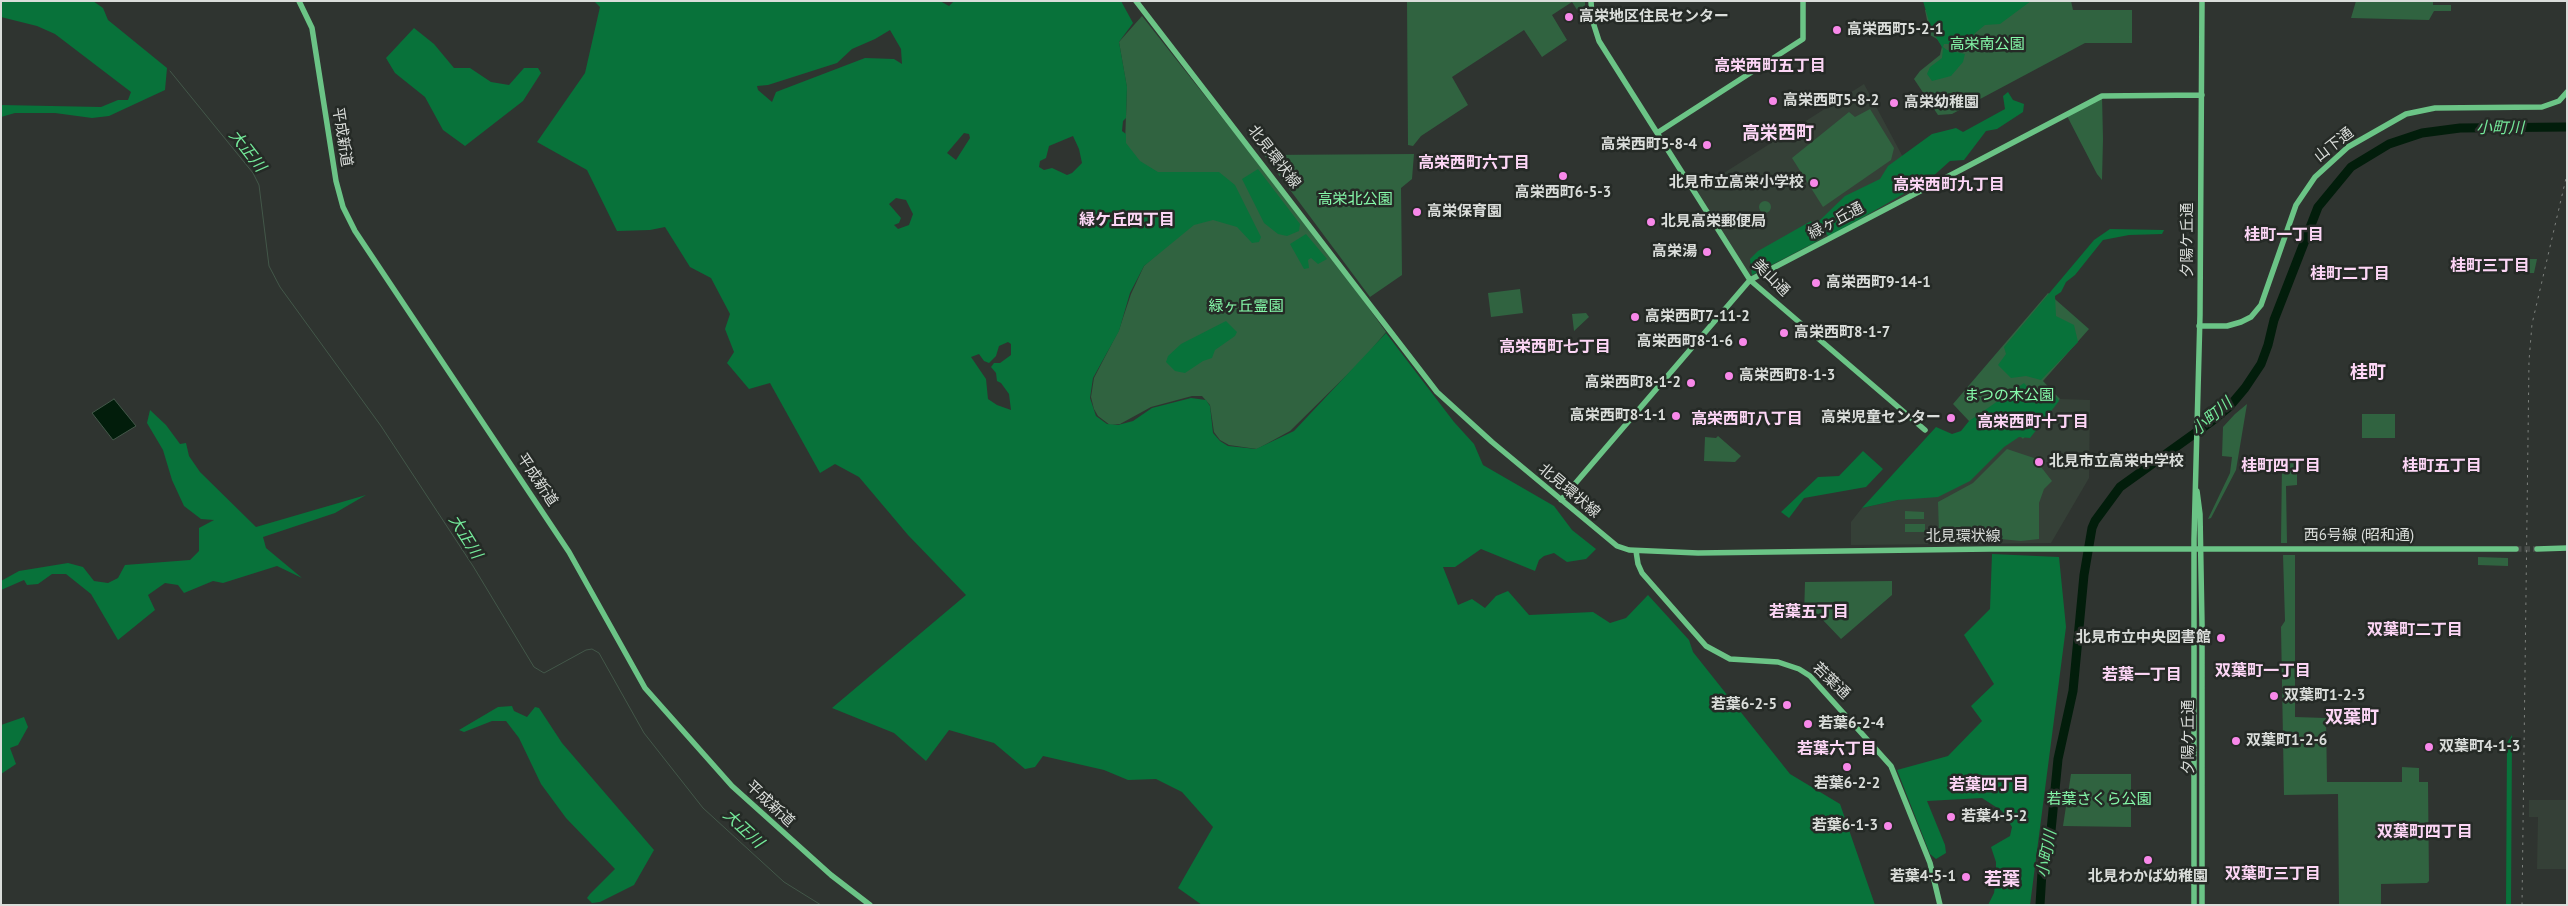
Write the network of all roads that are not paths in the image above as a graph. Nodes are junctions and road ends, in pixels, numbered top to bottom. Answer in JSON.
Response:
{"nodes":[{"id":1,"x":299,"y":1,"type":"edge"},
{"id":2,"x":1136,"y":1,"type":"edge"},
{"id":3,"x":1592,"y":1,"type":"edge"},
{"id":4,"x":1803,"y":1,"type":"edge"},
{"id":5,"x":2202,"y":1,"type":"edge"},
{"id":6,"x":2567,"y":92,"type":"edge"},
{"id":7,"x":2202,"y":95,"type":"junction"},
{"id":8,"x":1657,"y":132,"type":"junction"},
{"id":9,"x":1750,"y":280,"type":"junction"},
{"id":10,"x":2200,"y":326,"type":"junction"},
{"id":11,"x":1925,"y":430,"type":"dead end"},
{"id":12,"x":2195,"y":479,"type":"junction"},
{"id":13,"x":1561,"y":500,"type":"junction"},
{"id":14,"x":2537,"y":548,"type":"tunnel mouth"},
{"id":15,"x":2567,"y":548,"type":"edge"},
{"id":16,"x":2201,"y":549,"type":"junction"},
{"id":17,"x":2516,"y":549,"type":"tunnel mouth"},
{"id":18,"x":1636,"y":550,"type":"junction"},
{"id":19,"x":2194,"y":550,"type":"junction"},
{"id":20,"x":870,"y":905,"type":"edge"},
{"id":21,"x":1940,"y":905,"type":"edge"},
{"id":22,"x":2194,"y":905,"type":"edge"},
{"id":23,"x":2202,"y":905,"type":"edge"}],
"edges":[{"from":1,"to":20,"type":"street","name":"平成新道"},
{"from":2,"to":13,"type":"street","name":"北見環状線"},
{"from":3,"to":8,"type":"street","name":"美山通"},
{"from":4,"to":8,"type":"street"},
{"from":5,"to":7,"type":"street","name":"夕陽ケ丘通"},
{"from":6,"to":10,"type":"street","name":"山下通"},
{"from":7,"to":9,"type":"street","name":"緑ヶ丘通"},
{"from":7,"to":10,"type":"street","name":"夕陽ケ丘通"},
{"from":8,"to":9,"type":"street","name":"美山通"},
{"from":9,"to":11,"type":"street","name":"美山通"},
{"from":9,"to":13,"type":"street","name":"緑ヶ丘通"},
{"from":10,"to":12,"type":"street","name":"夕陽ケ丘通"},
{"from":12,"to":16,"type":"street","name":"夕陽ケ丘通"},
{"from":12,"to":19,"type":"street","name":"夕陽ケ丘通"},
{"from":13,"to":18,"type":"street","name":"北見環状線"},
{"from":14,"to":15,"type":"street"},
{"from":16,"to":17,"type":"street","name":"西6号線 (昭和通)"},
{"from":16,"to":19,"type":"street","name":"北見環状線"},
{"from":16,"to":23,"type":"street","name":"夕陽ケ丘通"},
{"from":18,"to":19,"type":"street","name":"北見環状線"},
{"from":18,"to":21,"type":"street","name":"若葉通"},
{"from":19,"to":22,"type":"street","name":"夕陽ケ丘通"}]}
